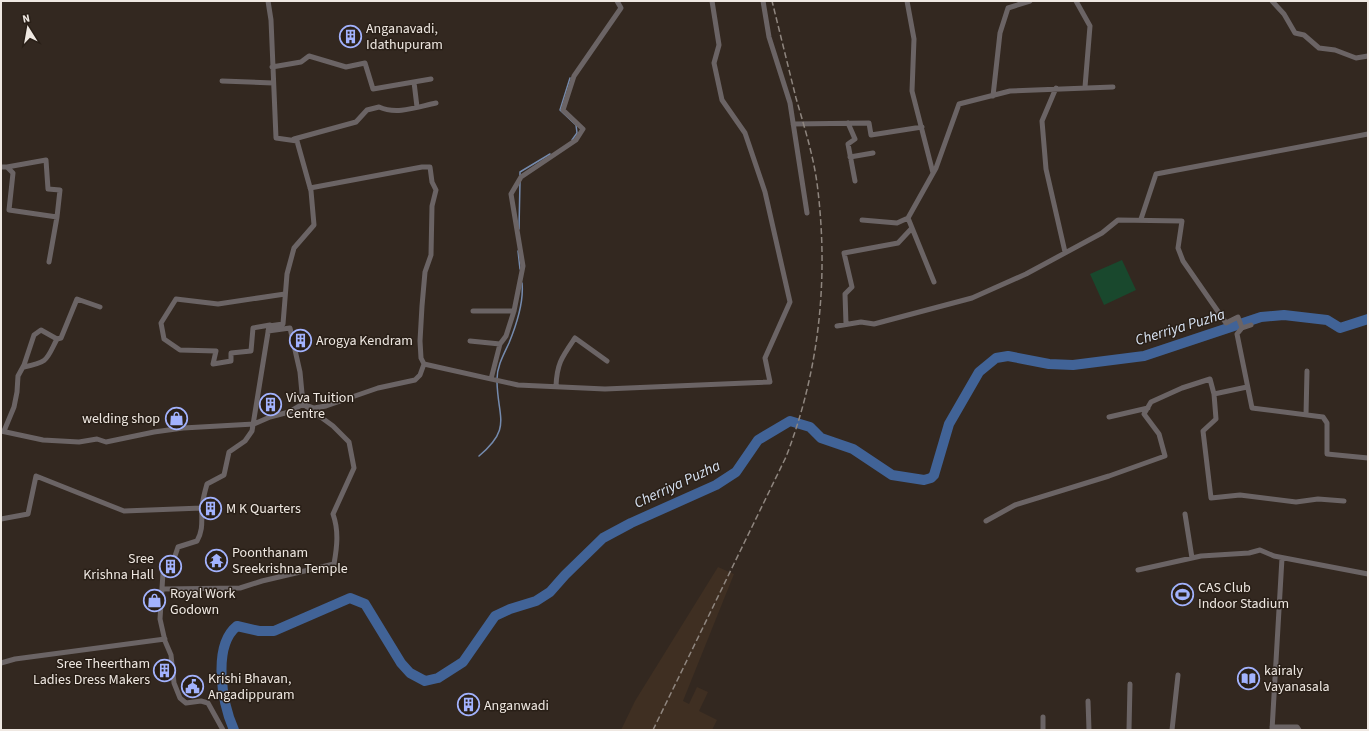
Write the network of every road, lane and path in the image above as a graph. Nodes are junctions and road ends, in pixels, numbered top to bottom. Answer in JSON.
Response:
{"nodes":[{"id":1,"x":268,"y":1,"type":"edge"},
{"id":2,"x":617,"y":1,"type":"edge"},
{"id":3,"x":712,"y":1,"type":"edge"},
{"id":4,"x":762,"y":1,"type":"edge"},
{"id":5,"x":907,"y":1,"type":"edge"},
{"id":6,"x":1030,"y":1,"type":"edge"},
{"id":7,"x":1076,"y":1,"type":"edge"},
{"id":8,"x":1272,"y":1,"type":"edge"},
{"id":9,"x":1368,"y":56,"type":"edge"},
{"id":10,"x":272,"y":67,"type":"junction"},
{"id":11,"x":431,"y":79,"type":"dead end"},
{"id":12,"x":222,"y":81,"type":"dead end"},
{"id":13,"x":414,"y":82,"type":"junction"},
{"id":14,"x":273,"y":83,"type":"junction"},
{"id":15,"x":1084,"y":87,"type":"junction"},
{"id":16,"x":1113,"y":87,"type":"dead end"},
{"id":17,"x":1056,"y":88,"type":"junction"},
{"id":18,"x":993,"y":96,"type":"junction"},
{"id":19,"x":436,"y":103,"type":"dead end"},
{"id":20,"x":417,"y":107,"type":"junction"},
{"id":21,"x":793,"y":124,"type":"junction"},
{"id":22,"x":848,"y":124,"type":"junction"},
{"id":23,"x":922,"y":127,"type":"junction"},
{"id":24,"x":1368,"y":134,"type":"edge"},
{"id":25,"x":291,"y":140,"type":"junction"},
{"id":26,"x":873,"y":153,"type":"dead end"},
{"id":27,"x":850,"y":157,"type":"junction"},
{"id":28,"x":1,"y":167,"type":"edge"},
{"id":29,"x":7,"y":167,"type":"junction"},
{"id":30,"x":933,"y":172,"type":"junction"},
{"id":31,"x":855,"y":181,"type":"dead end"},
{"id":32,"x":310,"y":188,"type":"junction"},
{"id":33,"x":807,"y":214,"type":"dead end"},
{"id":34,"x":57,"y":217,"type":"junction"},
{"id":35,"x":908,"y":218,"type":"junction"},
{"id":36,"x":1141,"y":219,"type":"junction"},
{"id":37,"x":862,"y":220,"type":"dead end"},
{"id":38,"x":912,"y":228,"type":"junction"},
{"id":39,"x":1065,"y":252,"type":"junction"},
{"id":40,"x":49,"y":262,"type":"dead end"},
{"id":41,"x":934,"y":282,"type":"dead end"},
{"id":42,"x":285,"y":294,"type":"junction"},
{"id":43,"x":100,"y":307,"type":"dead end"},
{"id":44,"x":473,"y":311,"type":"dead end"},
{"id":45,"x":514,"y":311,"type":"junction"},
{"id":46,"x":846,"y":324,"type":"junction"},
{"id":47,"x":270,"y":325,"type":"junction"},
{"id":48,"x":1251,"y":325,"type":"dead end"},
{"id":49,"x":837,"y":326,"type":"dead end"},
{"id":50,"x":1242,"y":328,"type":"junction"},
{"id":51,"x":268,"y":331,"type":"junction"},
{"id":52,"x":57,"y":339,"type":"junction"},
{"id":53,"x":470,"y":341,"type":"dead end"},
{"id":54,"x":500,"y":344,"type":"junction"},
{"id":55,"x":607,"y":361,"type":"dead end"},
{"id":56,"x":424,"y":364,"type":"junction"},
{"id":57,"x":24,"y":367,"type":"junction"},
{"id":58,"x":1307,"y":371,"type":"dead end"},
{"id":59,"x":491,"y":379,"type":"junction"},
{"id":60,"x":556,"y":386,"type":"junction"},
{"id":61,"x":1247,"y":387,"type":"junction"},
{"id":62,"x":1214,"y":394,"type":"junction"},
{"id":63,"x":303,"y":404,"type":"junction"},
{"id":64,"x":1148,"y":408,"type":"junction"},
{"id":65,"x":1306,"y":415,"type":"junction"},
{"id":66,"x":1109,"y":418,"type":"dead end"},
{"id":67,"x":254,"y":424,"type":"junction"},
{"id":68,"x":2,"y":431,"type":"edge"},
{"id":69,"x":1368,"y":458,"type":"edge"},
{"id":70,"x":1344,"y":502,"type":"dead end"},
{"id":71,"x":202,"y":508,"type":"junction"},
{"id":72,"x":1185,"y":514,"type":"dead end"},
{"id":73,"x":1,"y":519,"type":"edge"},
{"id":74,"x":986,"y":521,"type":"dead end"},
{"id":75,"x":1192,"y":558,"type":"junction"},
{"id":76,"x":1282,"y":558,"type":"junction"},
{"id":77,"x":1138,"y":570,"type":"dead end"},
{"id":78,"x":1368,"y":574,"type":"edge"},
{"id":79,"x":163,"y":588,"type":"junction"},
{"id":80,"x":165,"y":639,"type":"junction"},
{"id":81,"x":1,"y":663,"type":"edge"},
{"id":82,"x":1178,"y":675,"type":"dead end"},
{"id":83,"x":1130,"y":684,"type":"dead end"},
{"id":84,"x":1088,"y":701,"type":"dead end"},
{"id":85,"x":1042,"y":717,"type":"dead end"},
{"id":86,"x":1272,"y":728,"type":"edge"},
{"id":87,"x":223,"y":730,"type":"edge"},
{"id":88,"x":1043,"y":730,"type":"edge"},
{"id":89,"x":1089,"y":730,"type":"edge"},
{"id":90,"x":1129,"y":730,"type":"edge"},
{"id":91,"x":1172,"y":730,"type":"edge"},
{"id":92,"x":1299,"y":730,"type":"edge"}],
"edges":[{"from":1,"to":10,"type":"street"},
{"from":2,"to":45,"type":"street"},
{"from":3,"to":60,"type":"street"},
{"from":4,"to":21,"type":"street"},
{"from":5,"to":23,"type":"street"},
{"from":6,"to":18,"type":"street"},
{"from":7,"to":15,"type":"street"},
{"from":8,"to":9,"type":"street"},
{"from":10,"to":13,"type":"street"},
{"from":10,"to":14,"type":"street"},
{"from":11,"to":13,"type":"street"},
{"from":12,"to":14,"type":"street"},
{"from":13,"to":20,"type":"street"},
{"from":14,"to":25,"type":"street"},
{"from":15,"to":16,"type":"street"},
{"from":15,"to":17,"type":"street"},
{"from":17,"to":18,"type":"street"},
{"from":17,"to":39,"type":"street"},
{"from":18,"to":30,"type":"street"},
{"from":19,"to":20,"type":"street"},
{"from":20,"to":25,"type":"street"},
{"from":21,"to":22,"type":"street"},
{"from":21,"to":33,"type":"street"},
{"from":22,"to":23,"type":"street"},
{"from":22,"to":27,"type":"street"},
{"from":23,"to":30,"type":"street"},
{"from":24,"to":36,"type":"street"},
{"from":25,"to":32,"type":"street"},
{"from":26,"to":27,"type":"street"},
{"from":27,"to":31,"type":"street"},
{"from":28,"to":29,"type":"street"},
{"from":29,"to":34,"type":"street"},
{"from":29,"to":34,"type":"street"},
{"from":30,"to":35,"type":"street"},
{"from":32,"to":42,"type":"street"},
{"from":32,"to":56,"type":"street"},
{"from":34,"to":40,"type":"street"},
{"from":35,"to":37,"type":"street"},
{"from":35,"to":38,"type":"street"},
{"from":36,"to":39,"type":"street"},
{"from":36,"to":50,"type":"street"},
{"from":38,"to":41,"type":"street"},
{"from":38,"to":46,"type":"street"},
{"from":39,"to":46,"type":"street"},
{"from":42,"to":47,"type":"street"},
{"from":42,"to":47,"type":"street"},
{"from":43,"to":52,"type":"street"},
{"from":44,"to":45,"type":"street"},
{"from":45,"to":54,"type":"street"},
{"from":46,"to":49,"type":"street"},
{"from":47,"to":51,"type":"street"},
{"from":48,"to":50,"type":"street"},
{"from":50,"to":61,"type":"street"},
{"from":51,"to":63,"type":"street"},
{"from":51,"to":67,"type":"street"},
{"from":52,"to":57,"type":"street"},
{"from":52,"to":57,"type":"street"},
{"from":53,"to":54,"type":"street"},
{"from":54,"to":59,"type":"street"},
{"from":55,"to":60,"type":"street"},
{"from":56,"to":59,"type":"street"},
{"from":56,"to":63,"type":"street"},
{"from":57,"to":68,"type":"street"},
{"from":58,"to":65,"type":"street"},
{"from":59,"to":60,"type":"street"},
{"from":61,"to":62,"type":"street"},
{"from":61,"to":65,"type":"street"},
{"from":62,"to":64,"type":"street"},
{"from":62,"to":70,"type":"street"},
{"from":63,"to":67,"type":"street"},
{"from":63,"to":79,"type":"street"},
{"from":64,"to":66,"type":"street"},
{"from":64,"to":74,"type":"street"},
{"from":65,"to":69,"type":"street"},
{"from":67,"to":68,"type":"street"},
{"from":67,"to":71,"type":"street"},
{"from":71,"to":73,"type":"street"},
{"from":71,"to":79,"type":"street"},
{"from":72,"to":75,"type":"street"},
{"from":75,"to":76,"type":"street"},
{"from":75,"to":77,"type":"street"},
{"from":76,"to":78,"type":"street"},
{"from":76,"to":86,"type":"street"},
{"from":79,"to":80,"type":"street"},
{"from":80,"to":81,"type":"street"},
{"from":80,"to":87,"type":"street"},
{"from":82,"to":91,"type":"street"},
{"from":83,"to":90,"type":"street"},
{"from":84,"to":89,"type":"street"},
{"from":85,"to":88,"type":"street"},
{"from":86,"to":92,"type":"street"}]}
